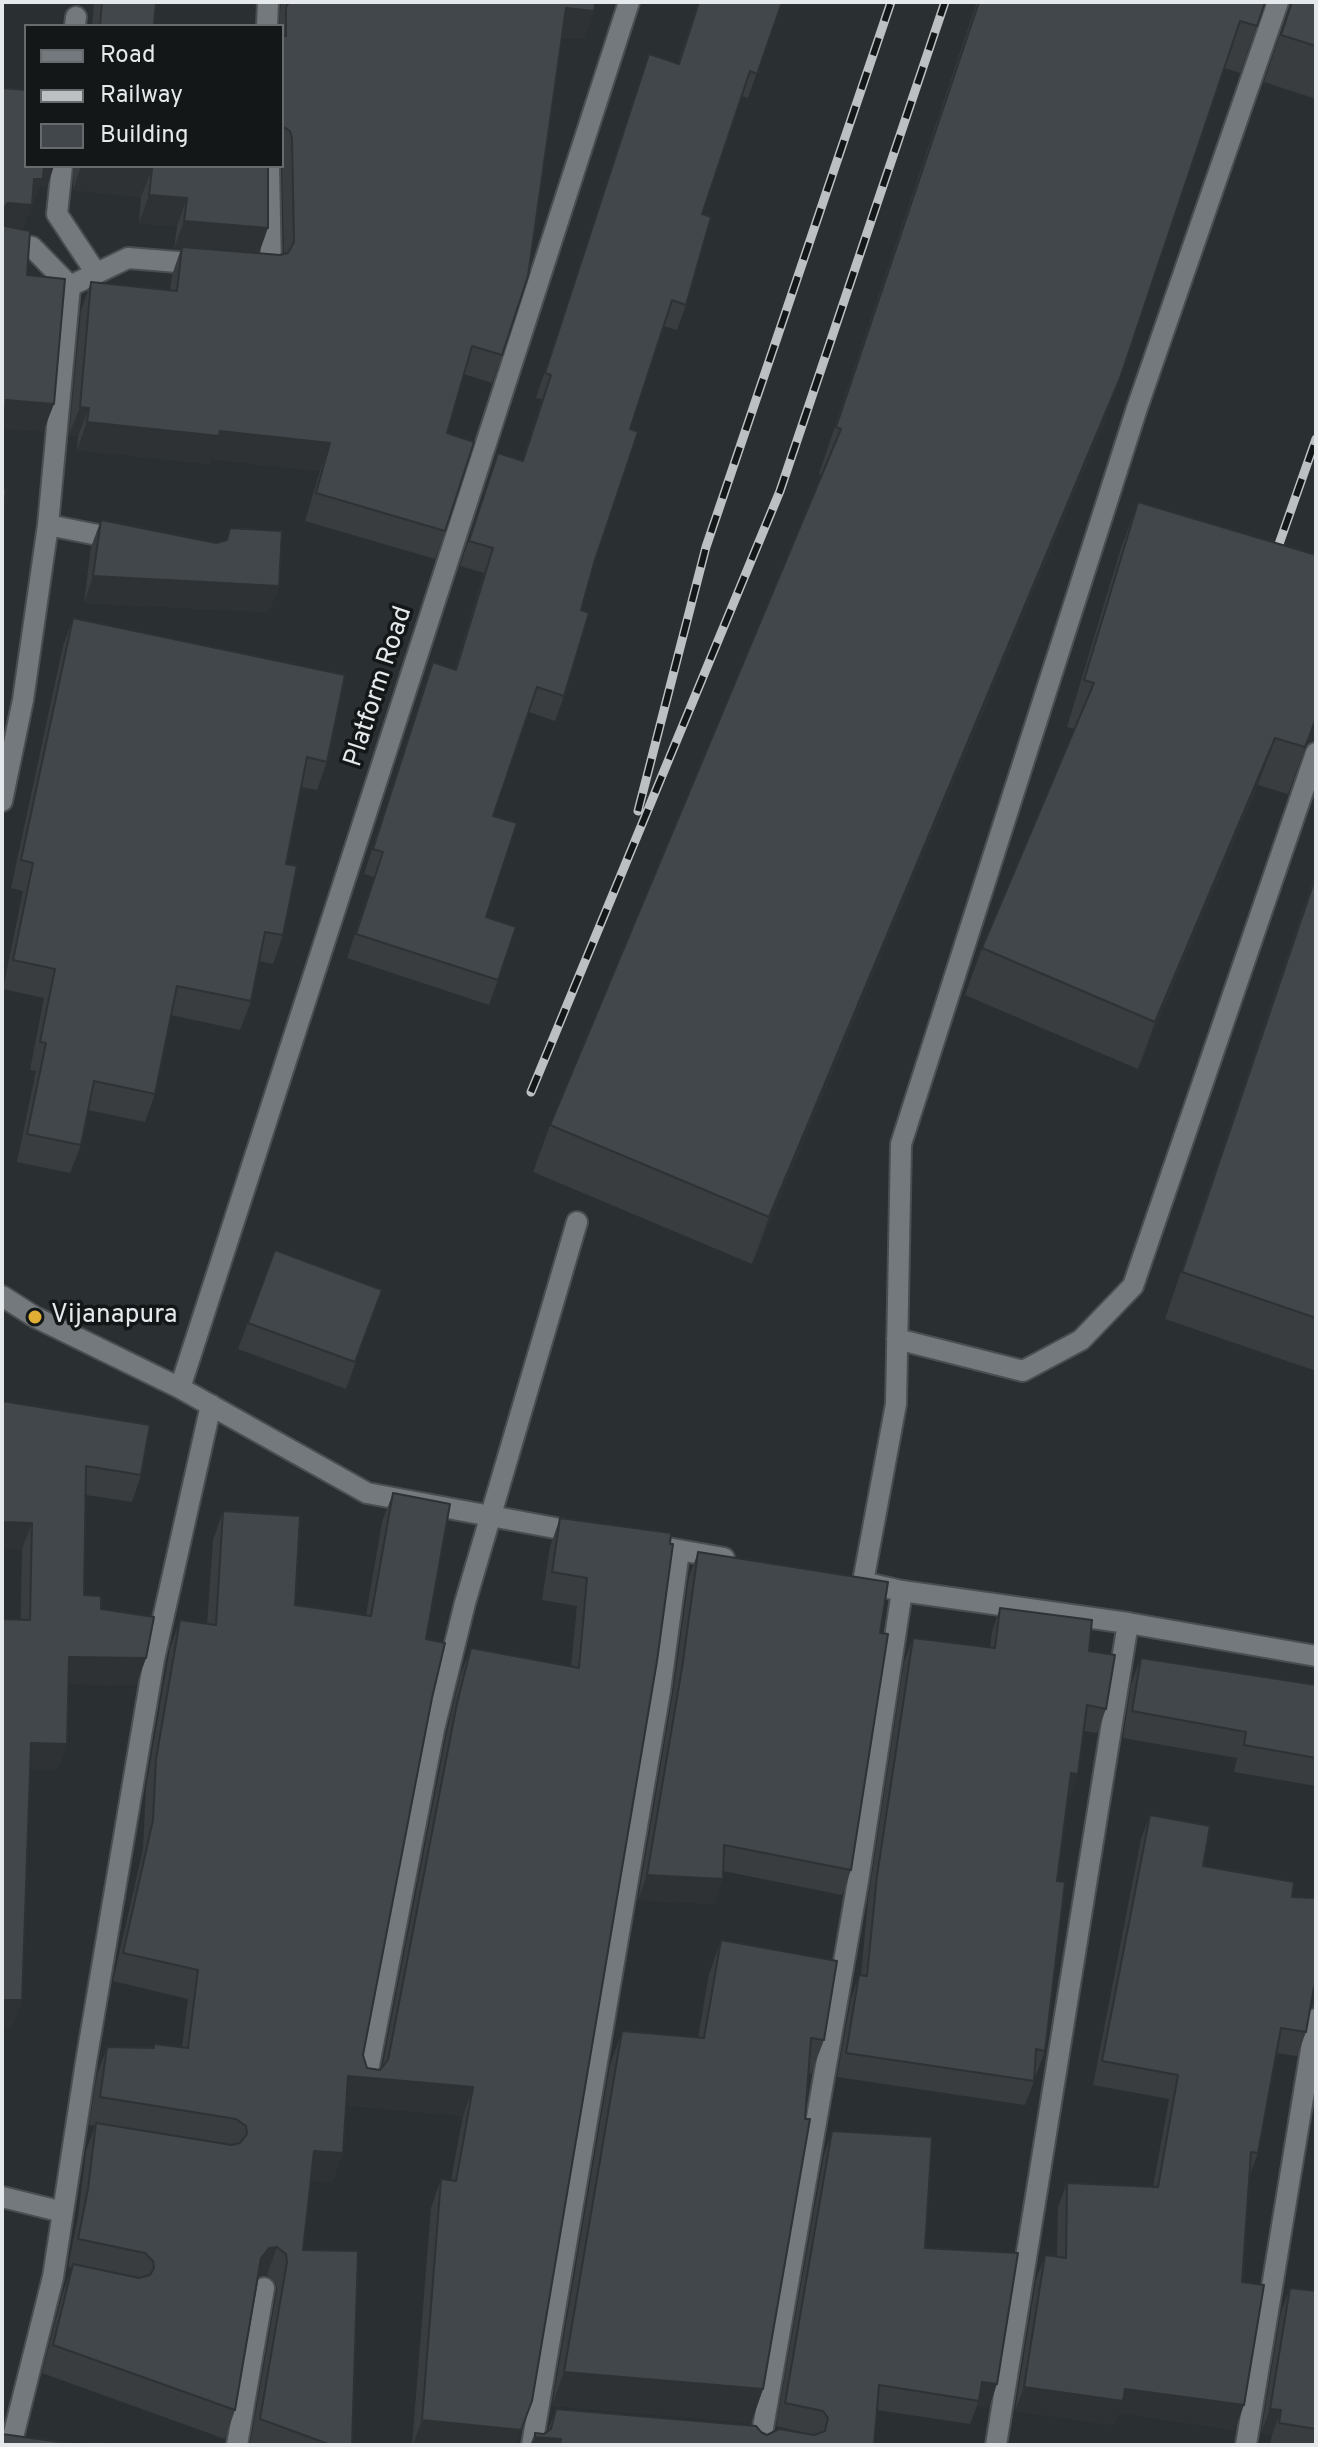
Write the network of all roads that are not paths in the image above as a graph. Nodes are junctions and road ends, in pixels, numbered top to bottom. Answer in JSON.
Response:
{"nodes":[{"id":1,"x":268,"y":2,"type":"edge"},
{"id":2,"x":629,"y":2,"type":"edge"},
{"id":3,"x":1278,"y":2,"type":"edge"},
{"id":4,"x":267,"y":24,"type":"edge"},
{"id":5,"x":62,"y":168,"type":"edge"},
{"id":6,"x":269,"y":168,"type":"edge"},
{"id":7,"x":2,"y":243,"type":"edge"},
{"id":8,"x":96,"y":273,"type":"junction"},
{"id":9,"x":70,"y":286,"type":"junction"},
{"id":10,"x":48,"y":525,"type":"junction"},
{"id":11,"x":136,"y":543,"type":"edge"},
{"id":12,"x":1316,"y":753,"type":"edge"},
{"id":13,"x":2,"y":801,"type":"edge"},
{"id":14,"x":577,"y":1222,"type":"dead end"},
{"id":15,"x":2,"y":1296,"type":"edge"},
{"id":16,"x":897,"y":1339,"type":"junction"},
{"id":17,"x":180,"y":1388,"type":"junction"},
{"id":18,"x":211,"y":1405,"type":"junction"},
{"id":19,"x":490,"y":1516,"type":"junction"},
{"id":20,"x":679,"y":1551,"type":"junction"},
{"id":21,"x":741,"y":1561,"type":"edge"},
{"id":22,"x":902,"y":1591,"type":"junction"},
{"id":23,"x":1128,"y":1623,"type":"junction"},
{"id":24,"x":1316,"y":1656,"type":"edge"},
{"id":25,"x":1316,"y":2019,"type":"edge"},
{"id":26,"x":365,"y":2086,"type":"edge"},
{"id":27,"x":2,"y":2197,"type":"edge"},
{"id":28,"x":63,"y":2212,"type":"junction"},
{"id":29,"x":264,"y":2288,"type":"edge"},
{"id":30,"x":761,"y":2439,"type":"edge"},
{"id":31,"x":11,"y":2445,"type":"edge"},
{"id":32,"x":237,"y":2445,"type":"edge"},
{"id":33,"x":532,"y":2445,"type":"edge"},
{"id":34,"x":996,"y":2445,"type":"edge"},
{"id":35,"x":1246,"y":2445,"type":"edge"}],
"edges":[{"from":1,"to":4,"type":"street"},
{"from":2,"to":17,"type":"street","name":"Platform Road"},
{"from":3,"to":16,"type":"street"},
{"from":5,"to":8,"type":"street"},
{"from":6,"to":8,"type":"street"},
{"from":7,"to":9,"type":"street"},
{"from":8,"to":9,"type":"street"},
{"from":9,"to":10,"type":"street"},
{"from":10,"to":11,"type":"street"},
{"from":10,"to":13,"type":"street"},
{"from":12,"to":16,"type":"street"},
{"from":14,"to":19,"type":"street"},
{"from":15,"to":17,"type":"street"},
{"from":16,"to":22,"type":"street"},
{"from":17,"to":18,"type":"street"},
{"from":18,"to":19,"type":"street"},
{"from":18,"to":28,"type":"street"},
{"from":19,"to":20,"type":"street"},
{"from":19,"to":26,"type":"street"},
{"from":20,"to":21,"type":"street"},
{"from":20,"to":33,"type":"street"},
{"from":22,"to":23,"type":"street"},
{"from":22,"to":30,"type":"street"},
{"from":23,"to":24,"type":"street"},
{"from":23,"to":34,"type":"street"},
{"from":25,"to":35,"type":"street"},
{"from":27,"to":28,"type":"street"},
{"from":28,"to":31,"type":"street"},
{"from":29,"to":32,"type":"street"}]}
